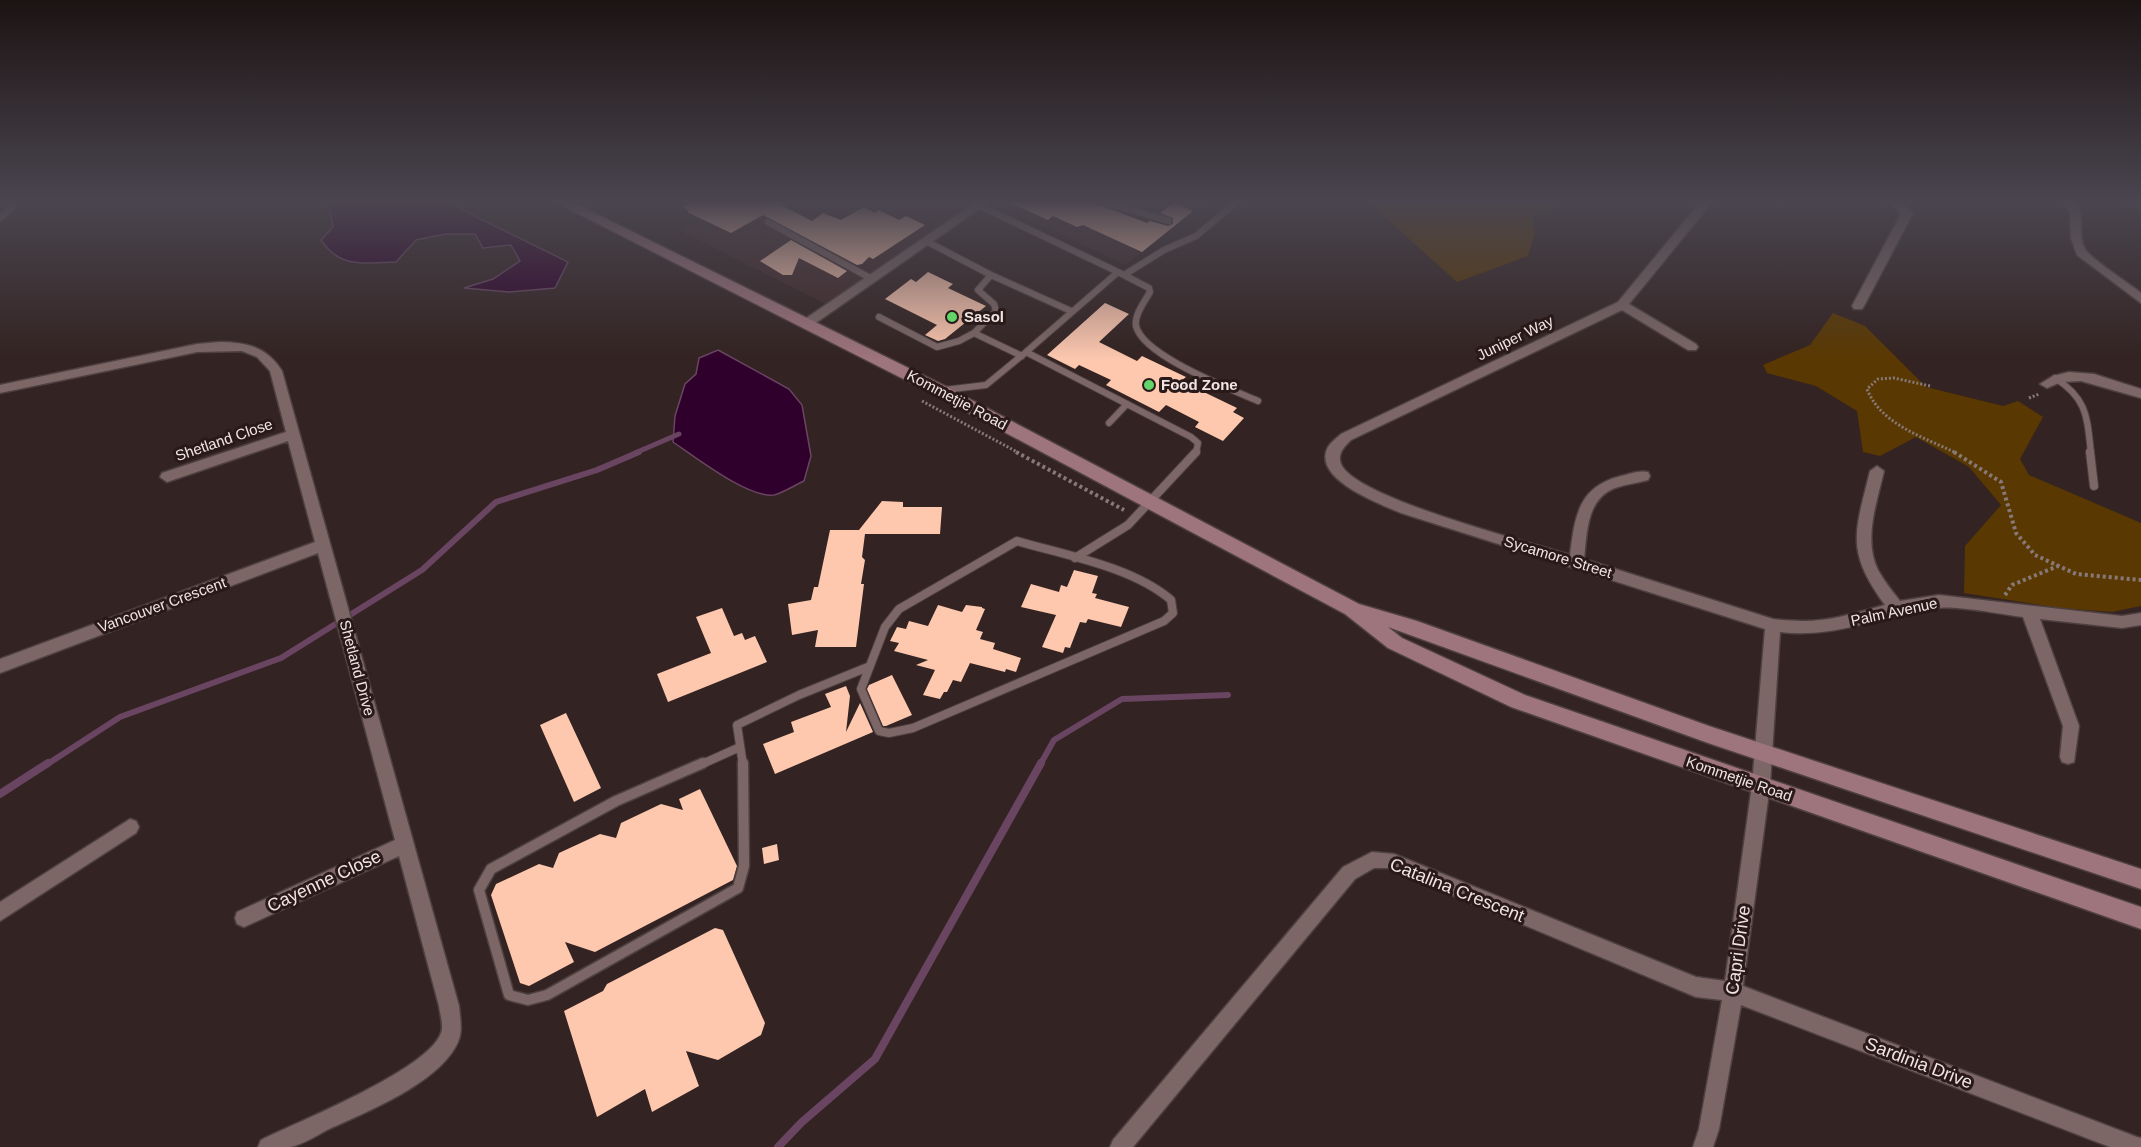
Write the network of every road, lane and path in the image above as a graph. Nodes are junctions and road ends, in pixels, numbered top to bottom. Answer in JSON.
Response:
{"nodes":[{"id":1,"x":665,"y":254,"type":"edge"},
{"id":2,"x":826,"y":254,"type":"edge"},
{"id":3,"x":908,"y":254,"type":"edge"},
{"id":4,"x":950,"y":254,"type":"edge"},
{"id":5,"x":1083,"y":254,"type":"edge"},
{"id":6,"x":1157,"y":254,"type":"edge"},
{"id":7,"x":1664,"y":254,"type":"edge"},
{"id":8,"x":1886,"y":254,"type":"edge"},
{"id":9,"x":2083,"y":254,"type":"edge"},
{"id":10,"x":1121,"y":273,"type":"junction"},
{"id":11,"x":991,"y":275,"type":"junction"},
{"id":12,"x":872,"y":279,"type":"junction"},
{"id":13,"x":2141,"y":299,"type":"edge"},
{"id":14,"x":1622,"y":305,"type":"junction"},
{"id":15,"x":1858,"y":306,"type":"dead end"},
{"id":16,"x":1071,"y":311,"type":"junction"},
{"id":17,"x":879,"y":317,"type":"dead end"},
{"id":18,"x":806,"y":324,"type":"junction"},
{"id":19,"x":974,"y":333,"type":"junction"},
{"id":20,"x":1692,"y":347,"type":"dead end"},
{"id":21,"x":1024,"y":354,"type":"junction"},
{"id":22,"x":2051,"y":381,"type":"joint"},
{"id":23,"x":1930,"y":386,"type":"dead end"},
{"id":24,"x":0,"y":389,"type":"edge"},
{"id":25,"x":939,"y":390,"type":"junction"},
{"id":26,"x":2141,"y":394,"type":"edge"},
{"id":27,"x":917,"y":399,"type":"dead end"},
{"id":28,"x":1257,"y":401,"type":"dead end"},
{"id":29,"x":1127,"y":404,"type":"junction"},
{"id":30,"x":1109,"y":423,"type":"dead end"},
{"id":31,"x":292,"y":435,"type":"junction"},
{"id":32,"x":1877,"y":471,"type":"dead end"},
{"id":33,"x":1643,"y":476,"type":"dead end"},
{"id":34,"x":167,"y":477,"type":"dead end"},
{"id":35,"x":1346,"y":480,"type":"joint"},
{"id":36,"x":2094,"y":486,"type":"dead end"},
{"id":37,"x":1150,"y":503,"type":"junction"},
{"id":38,"x":1137,"y":516,"type":"junction"},
{"id":39,"x":324,"y":545,"type":"junction"},
{"id":40,"x":1075,"y":558,"type":"junction"},
{"id":41,"x":1576,"y":564,"type":"junction"},
{"id":42,"x":2058,"y":565,"type":"junction"},
{"id":43,"x":2141,"y":580,"type":"edge"},
{"id":44,"x":2003,"y":598,"type":"dead end"},
{"id":45,"x":1896,"y":608,"type":"junction"},
{"id":46,"x":1352,"y":609,"type":"junction"},
{"id":47,"x":2029,"y":611,"type":"junction"},
{"id":48,"x":2141,"y":619,"type":"edge"},
{"id":49,"x":1773,"y":625,"type":"junction"},
{"id":50,"x":0,"y":666,"type":"edge"},
{"id":51,"x":868,"y":667,"type":"junction"},
{"id":52,"x":740,"y":747,"type":"junction"},
{"id":53,"x":1762,"y":752,"type":"junction"},
{"id":54,"x":2068,"y":757,"type":"dead end"},
{"id":55,"x":1761,"y":785,"type":"junction"},
{"id":56,"x":130,"y":827,"type":"dead end"},
{"id":57,"x":404,"y":845,"type":"junction"},
{"id":58,"x":2141,"y":879,"type":"edge"},
{"id":59,"x":0,"y":912,"type":"edge"},
{"id":60,"x":244,"y":918,"type":"dead end"},
{"id":61,"x":2141,"y":918,"type":"edge"},
{"id":62,"x":1733,"y":992,"type":"junction"},
{"id":63,"x":2105,"y":1141,"type":"edge"},
{"id":64,"x":268,"y":1147,"type":"edge"},
{"id":65,"x":1120,"y":1147,"type":"edge"},
{"id":66,"x":1703,"y":1147,"type":"edge"},
{"id":67,"x":2137,"y":1147,"type":"edge"}],
"edges":[{"from":1,"to":18,"type":"main road","name":"Kommetjie Road"},
{"from":2,"to":12,"type":"lane"},
{"from":3,"to":12,"type":"street"},
{"from":4,"to":11,"type":"lane"},
{"from":5,"to":10,"type":"lane"},
{"from":6,"to":10,"type":"lane"},
{"from":7,"to":14,"type":"street","name":"Juniper Way"},
{"from":8,"to":15,"type":"street"},
{"from":9,"to":13,"type":"street"},
{"from":10,"to":16,"type":"lane"},
{"from":10,"to":28,"type":"lane"},
{"from":11,"to":16,"type":"lane"},
{"from":11,"to":19,"type":"lane"},
{"from":12,"to":18,"type":"street"},
{"from":14,"to":20,"type":"street"},
{"from":14,"to":35,"type":"street","name":"Juniper Way"},
{"from":16,"to":21,"type":"lane"},
{"from":17,"to":19,"type":"lane"},
{"from":18,"to":25,"type":"main road","name":"Kommetjie Road"},
{"from":19,"to":21,"type":"lane"},
{"from":21,"to":25,"type":"lane"},
{"from":21,"to":29,"type":"lane"},
{"from":22,"to":26,"type":"street"},
{"from":22,"to":36,"type":"lane"},
{"from":23,"to":42,"type":"path"},
{"from":24,"to":31,"type":"street","name":"Shetland Drive"},
{"from":25,"to":37,"type":"main road","name":"Kommetjie Road"},
{"from":27,"to":38,"type":"path"},
{"from":29,"to":30,"type":"lane"},
{"from":29,"to":37,"type":"lane"},
{"from":31,"to":34,"type":"street","name":"Shetland Close"},
{"from":31,"to":39,"type":"street","name":"Shetland Drive"},
{"from":32,"to":45,"type":"street"},
{"from":33,"to":41,"type":"street"},
{"from":35,"to":41,"type":"street","name":"Sycamore Street"},
{"from":37,"to":38,"type":"lane"},
{"from":37,"to":46,"type":"main road","name":"Kommetjie Road"},
{"from":38,"to":40,"type":"lane"},
{"from":39,"to":50,"type":"street","name":"Vancouver Crescent"},
{"from":39,"to":57,"type":"street","name":"Shetland Drive"},
{"from":40,"to":51,"type":"lane"},
{"from":40,"to":51,"type":"lane"},
{"from":41,"to":49,"type":"street","name":"Sycamore Street"},
{"from":42,"to":43,"type":"path"},
{"from":42,"to":44,"type":"path"},
{"from":45,"to":47,"type":"street","name":"Palm Avenue"},
{"from":45,"to":49,"type":"street","name":"Palm Avenue"},
{"from":46,"to":53,"type":"main road","name":"Kommetjie Road"},
{"from":46,"to":55,"type":"main road","name":"Kommetjie Road"},
{"from":47,"to":48,"type":"street","name":"Palm Avenue"},
{"from":47,"to":54,"type":"street"},
{"from":49,"to":53,"type":"street"},
{"from":51,"to":52,"type":"lane"},
{"from":52,"to":52,"type":"lane"},
{"from":53,"to":55,"type":"street","name":"Capri Drive"},
{"from":53,"to":58,"type":"main road","name":"Kommetjie Road"},
{"from":55,"to":61,"type":"main road","name":"Kommetjie Road"},
{"from":55,"to":62,"type":"street","name":"Capri Drive"},
{"from":56,"to":59,"type":"street"},
{"from":57,"to":60,"type":"street","name":"Cayenne Close"},
{"from":57,"to":64,"type":"street","name":"Shetland Drive"},
{"from":62,"to":63,"type":"street","name":"Sardinia Drive"},
{"from":62,"to":65,"type":"street","name":"Catalina Crescent"},
{"from":62,"to":66,"type":"street","name":"Capri Drive"},
{"from":63,"to":67,"type":"street","name":"Sardinia Drive"}]}
